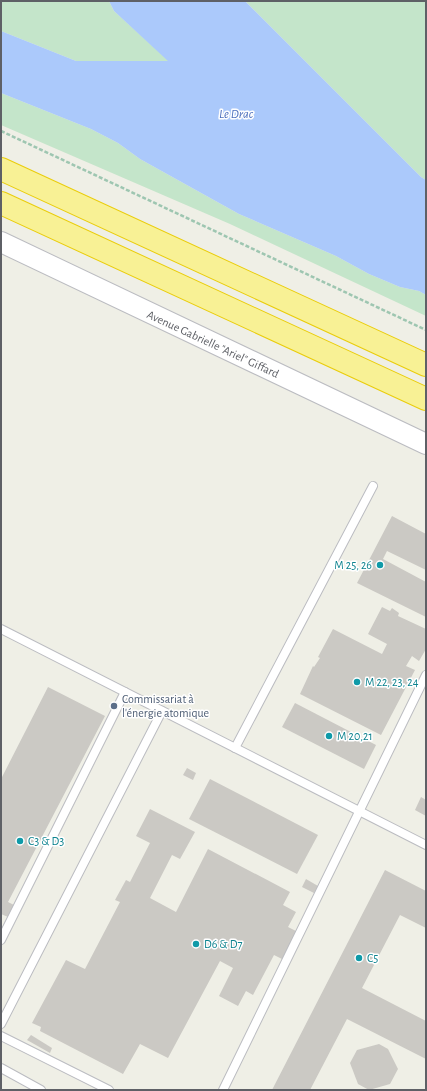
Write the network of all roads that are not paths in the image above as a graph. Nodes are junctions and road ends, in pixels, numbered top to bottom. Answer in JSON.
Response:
{"nodes":[{"id":1,"x":1,"y":169,"type":"edge"},
{"id":2,"x":1,"y":203,"type":"edge"},
{"id":3,"x":1,"y":242,"type":"edge"},
{"id":4,"x":426,"y":365,"type":"edge"},
{"id":5,"x":426,"y":399,"type":"edge"},
{"id":6,"x":426,"y":444,"type":"edge"},
{"id":7,"x":373,"y":486,"type":"dead end"},
{"id":8,"x":1,"y":629,"type":"edge"},
{"id":9,"x":426,"y":675,"type":"edge"},
{"id":10,"x":125,"y":692,"type":"junction"},
{"id":11,"x":162,"y":711,"type":"junction"},
{"id":12,"x":235,"y":748,"type":"junction"},
{"id":13,"x":358,"y":810,"type":"junction"},
{"id":14,"x":426,"y":845,"type":"edge"},
{"id":15,"x":1,"y":940,"type":"edge"},
{"id":16,"x":1,"y":1024,"type":"edge"},
{"id":17,"x":1,"y":1036,"type":"edge"},
{"id":18,"x":1,"y":1068,"type":"edge"},
{"id":19,"x":41,"y":1090,"type":"edge"},
{"id":20,"x":109,"y":1090,"type":"edge"},
{"id":21,"x":222,"y":1090,"type":"edge"}],
"edges":[{"from":1,"to":4,"type":"highway"},
{"from":2,"to":5,"type":"highway"},
{"from":3,"to":6,"type":"street","name":"Avenue Gabrielle \"Ariel\" Giffard"},
{"from":7,"to":12,"type":"lane"},
{"from":8,"to":10,"type":"lane"},
{"from":9,"to":13,"type":"lane"},
{"from":10,"to":11,"type":"lane"},
{"from":10,"to":15,"type":"lane"},
{"from":11,"to":12,"type":"lane"},
{"from":11,"to":16,"type":"lane"},
{"from":12,"to":13,"type":"lane"},
{"from":13,"to":14,"type":"lane"},
{"from":13,"to":21,"type":"lane"},
{"from":17,"to":20,"type":"lane"},
{"from":18,"to":19,"type":"lane"}]}
